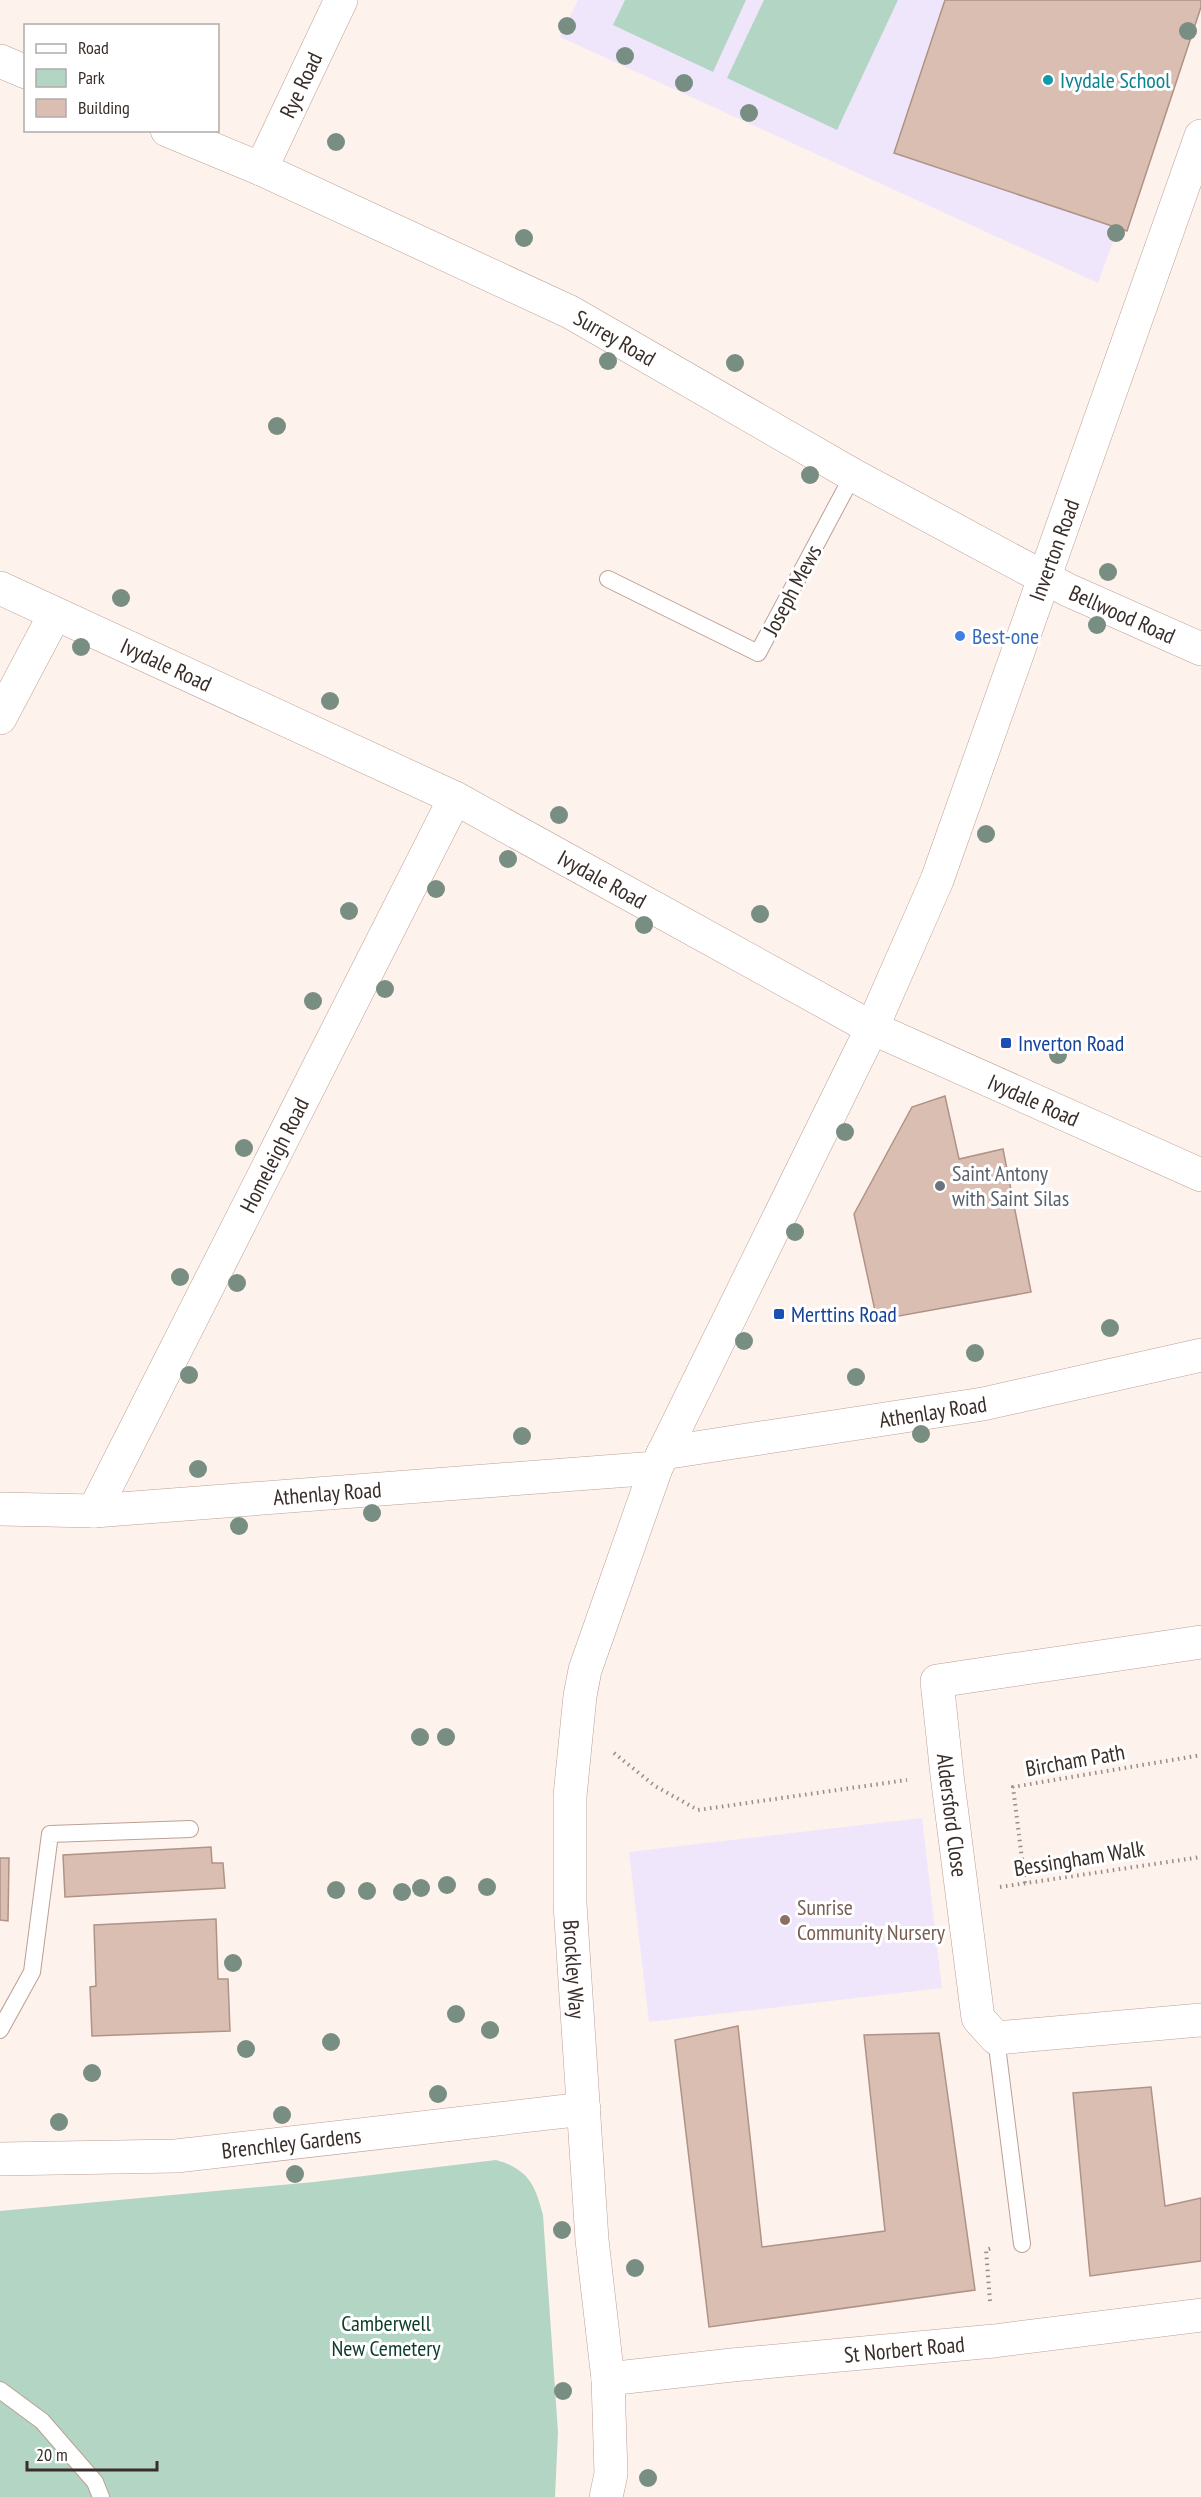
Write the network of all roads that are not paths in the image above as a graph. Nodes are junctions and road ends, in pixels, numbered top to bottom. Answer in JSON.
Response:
{"nodes":[{"id":1,"x":341,"y":0,"type":"edge"},
{"id":2,"x":0,"y":61,"type":"edge"},
{"id":3,"x":24,"y":71,"type":"edge"},
{"id":4,"x":172,"y":132,"type":"edge"},
{"id":5,"x":1199,"y":148,"type":"edge"},
{"id":6,"x":261,"y":169,"type":"junction"},
{"id":7,"x":853,"y":475,"type":"junction"},
{"id":8,"x":1044,"y":578,"type":"junction"},
{"id":9,"x":608,"y":579,"type":"dead end"},
{"id":10,"x":0,"y":588,"type":"edge"},
{"id":11,"x":55,"y":614,"type":"junction"},
{"id":12,"x":1201,"y":649,"type":"edge"},
{"id":13,"x":0,"y":718,"type":"edge"},
{"id":14,"x":454,"y":798,"type":"junction"},
{"id":15,"x":872,"y":1028,"type":"junction"},
{"id":16,"x":1201,"y":1175,"type":"edge"},
{"id":17,"x":1201,"y":1355,"type":"edge"},
{"id":18,"x":659,"y":1461,"type":"junction"},
{"id":19,"x":0,"y":1509,"type":"edge"},
{"id":20,"x":94,"y":1511,"type":"junction"},
{"id":21,"x":1201,"y":1642,"type":"edge"},
{"id":22,"x":190,"y":1829,"type":"dead end"},
{"id":23,"x":1201,"y":2020,"type":"edge"},
{"id":24,"x":0,"y":2030,"type":"edge"},
{"id":25,"x":996,"y":2038,"type":"junction"},
{"id":26,"x":584,"y":2109,"type":"junction"},
{"id":27,"x":0,"y":2159,"type":"edge"},
{"id":28,"x":1022,"y":2244,"type":"road end"},
{"id":29,"x":1201,"y":2315,"type":"edge"},
{"id":30,"x":609,"y":2379,"type":"junction"},
{"id":31,"x":0,"y":2390,"type":"edge"},
{"id":32,"x":101,"y":2497,"type":"edge"},
{"id":33,"x":606,"y":2497,"type":"edge"}],
"edges":[{"from":1,"to":6,"type":"street","name":"Rye Road"},
{"from":2,"to":3,"type":"street"},
{"from":4,"to":6,"type":"street","name":"Surrey Road"},
{"from":5,"to":8,"type":"street","name":"Inverton Road"},
{"from":6,"to":7,"type":"street","name":"Surrey Road"},
{"from":7,"to":8,"type":"street","name":"Surrey Road"},
{"from":7,"to":9,"type":"lane","name":"Joseph Mews"},
{"from":8,"to":12,"type":"street","name":"Bellwood Road"},
{"from":8,"to":15,"type":"street","name":"Inverton Road"},
{"from":10,"to":11,"type":"street","name":"Ivydale Road"},
{"from":11,"to":13,"type":"street"},
{"from":11,"to":14,"type":"street","name":"Ivydale Road"},
{"from":14,"to":15,"type":"street","name":"Ivydale Road"},
{"from":14,"to":20,"type":"street","name":"Homeleigh Road"},
{"from":15,"to":16,"type":"street","name":"Ivydale Road"},
{"from":15,"to":18,"type":"street"},
{"from":17,"to":18,"type":"street","name":"Athenlay Road"},
{"from":18,"to":20,"type":"street","name":"Athenlay Road"},
{"from":18,"to":26,"type":"street","name":"Brockley Way"},
{"from":19,"to":20,"type":"street","name":"Athenlay Road"},
{"from":21,"to":25,"type":"street","name":"Aldersford Close"},
{"from":22,"to":24,"type":"lane"},
{"from":23,"to":25,"type":"street"},
{"from":25,"to":28,"type":"lane"},
{"from":26,"to":27,"type":"street","name":"Brenchley Gardens"},
{"from":26,"to":30,"type":"street","name":"Brockley Way"},
{"from":29,"to":30,"type":"street","name":"St Norbert Road"},
{"from":30,"to":33,"type":"street","name":"Brockley Way"},
{"from":31,"to":32,"type":"lane"}]}
